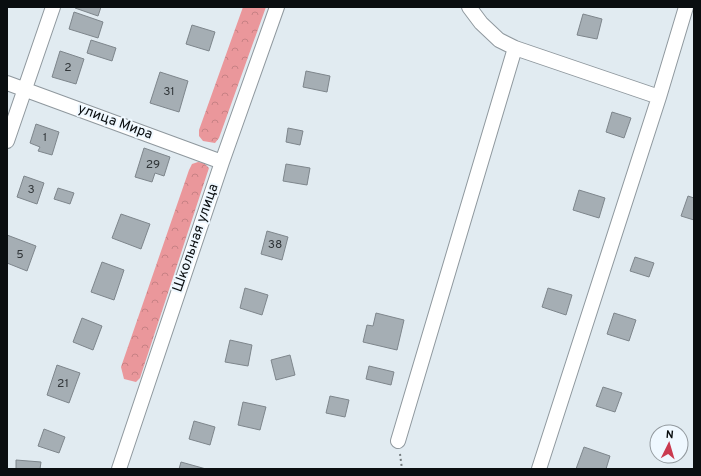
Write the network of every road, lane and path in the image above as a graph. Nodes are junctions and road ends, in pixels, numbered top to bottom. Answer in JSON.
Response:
{"nodes":[{"id":1,"x":53,"y":7,"type":"edge"},
{"id":2,"x":277,"y":7,"type":"edge"},
{"id":3,"x":469,"y":7,"type":"edge"},
{"id":4,"x":686,"y":7,"type":"edge"},
{"id":5,"x":515,"y":48,"type":"junction"},
{"id":6,"x":7,"y":83,"type":"edge"},
{"id":7,"x":25,"y":89,"type":"junction"},
{"id":8,"x":659,"y":97,"type":"junction"},
{"id":9,"x":7,"y":140,"type":"edge"},
{"id":10,"x":222,"y":162,"type":"junction"},
{"id":11,"x":398,"y":441,"type":"dead end"},
{"id":12,"x":119,"y":469,"type":"edge"},
{"id":13,"x":539,"y":469,"type":"edge"}],
"edges":[{"from":1,"to":7,"type":"street"},
{"from":2,"to":10,"type":"street","name":"Школьная улица"},
{"from":3,"to":5,"type":"street"},
{"from":4,"to":8,"type":"street"},
{"from":5,"to":8,"type":"street"},
{"from":5,"to":11,"type":"street"},
{"from":6,"to":7,"type":"street","name":"улица Мира"},
{"from":7,"to":9,"type":"street"},
{"from":7,"to":10,"type":"street","name":"улица Мира"},
{"from":8,"to":13,"type":"street"},
{"from":10,"to":12,"type":"street","name":"Школьная улица"}]}
